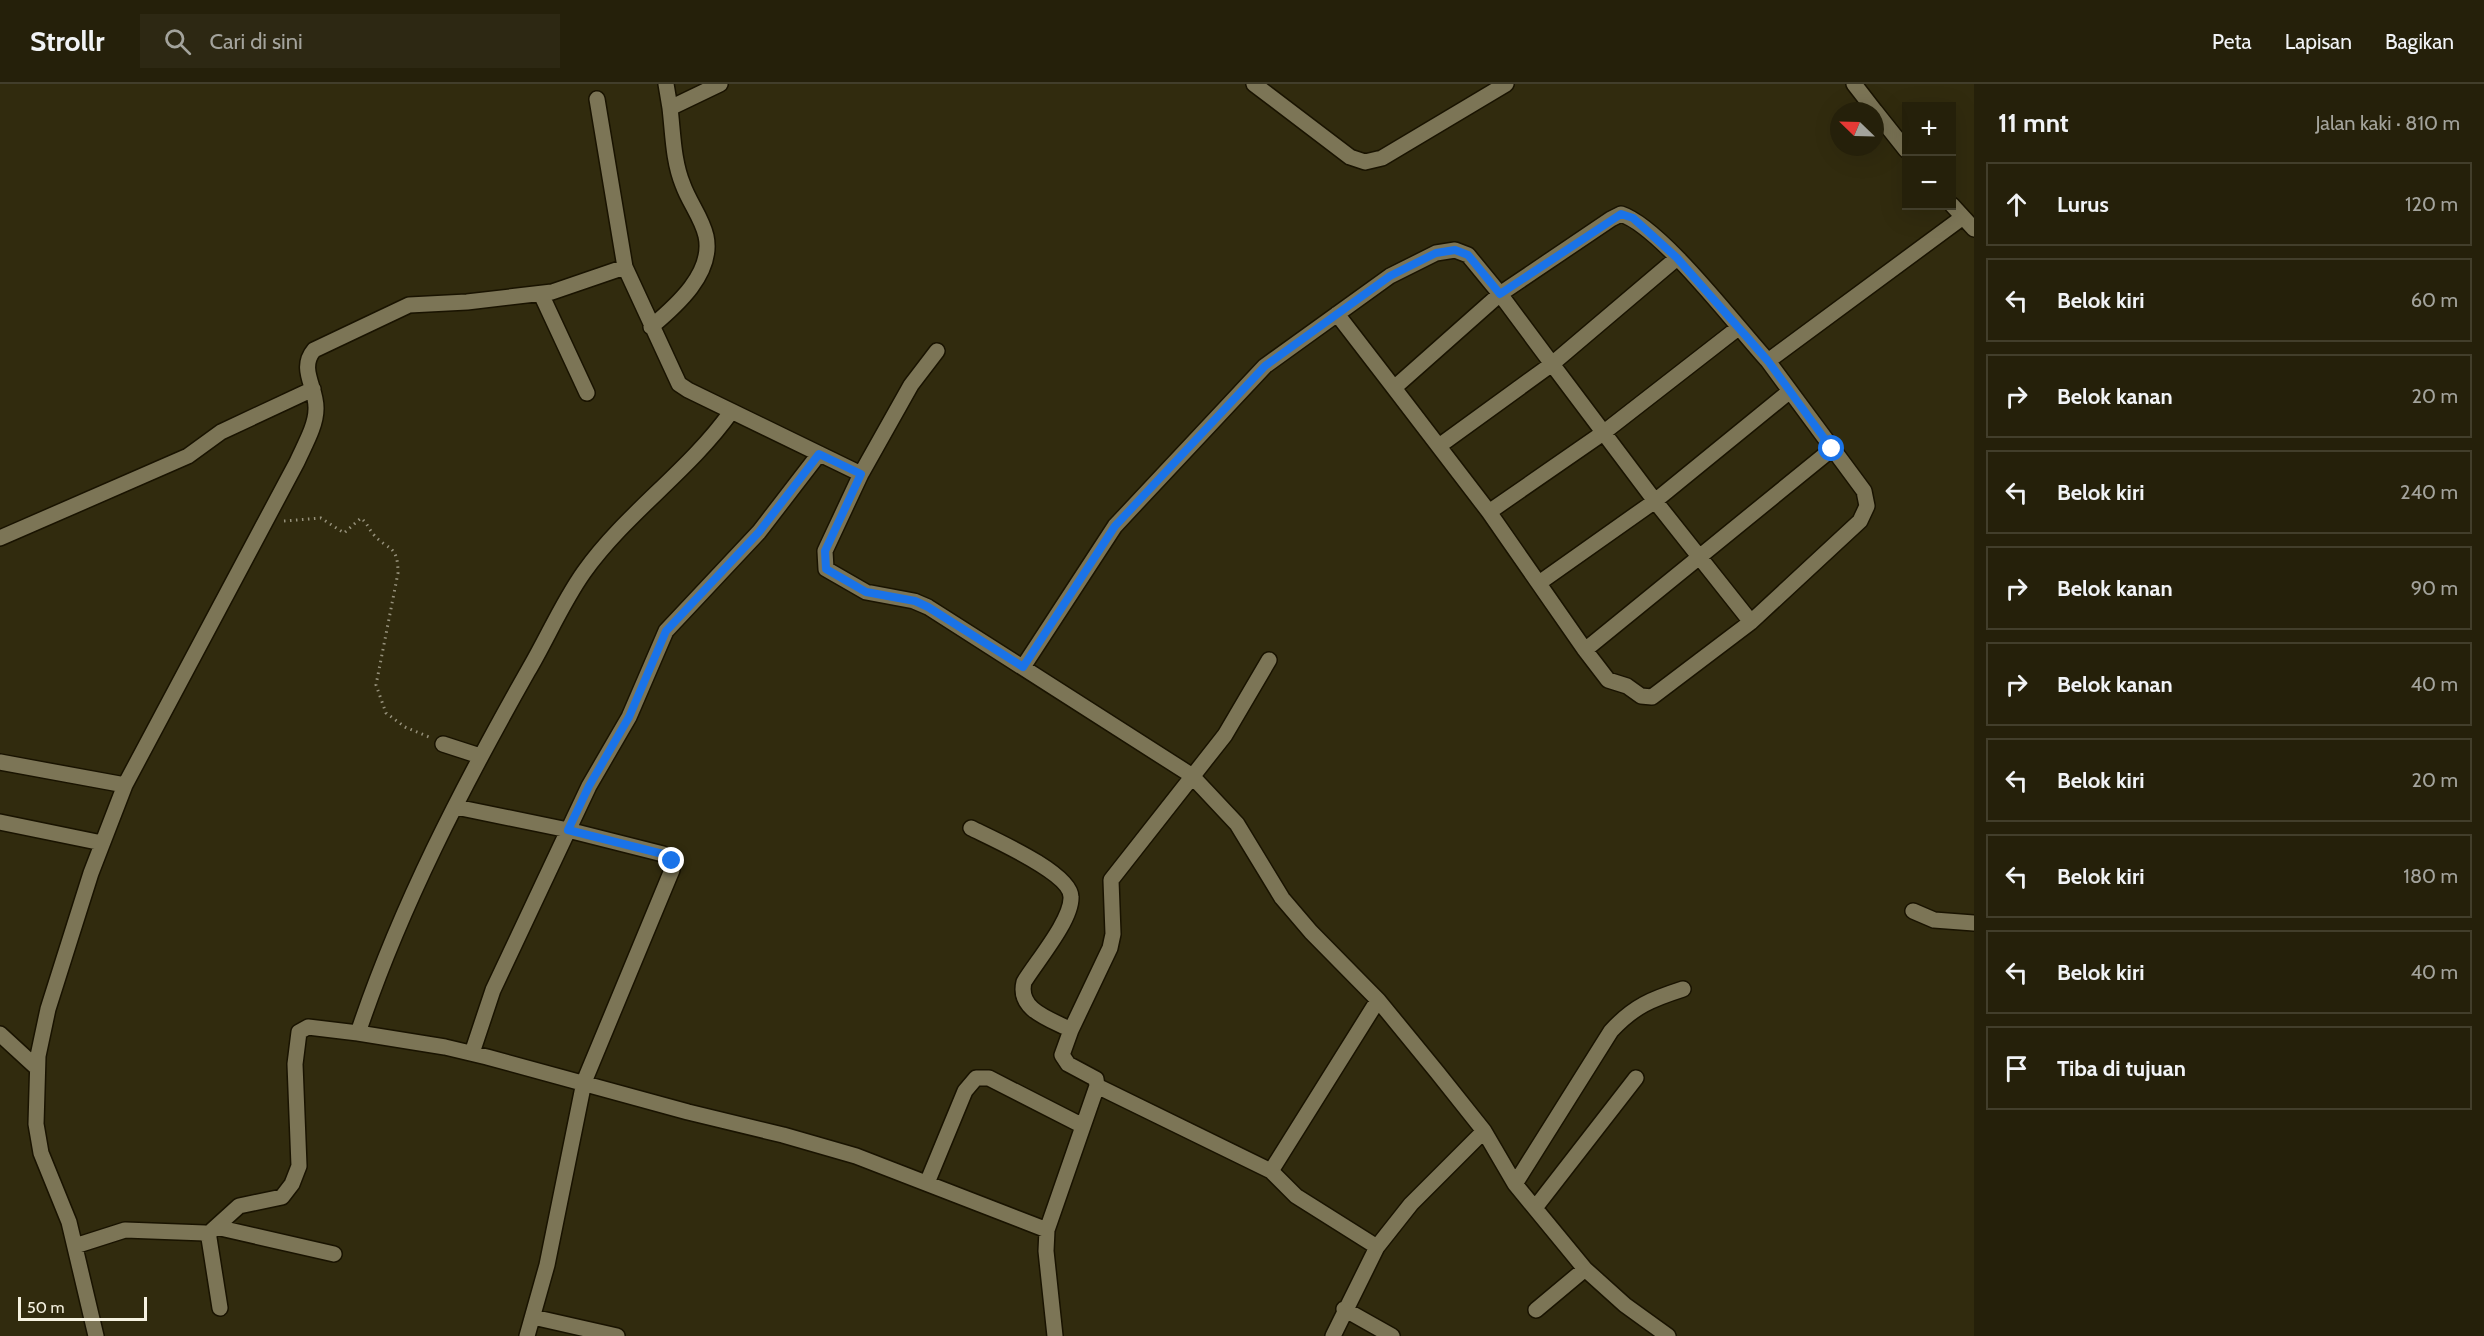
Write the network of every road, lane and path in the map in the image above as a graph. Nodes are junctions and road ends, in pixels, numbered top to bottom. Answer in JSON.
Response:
{"nodes":[{"id":1,"x":666,"y":84,"type":"edge"},
{"id":2,"x":720,"y":84,"type":"edge"},
{"id":3,"x":1254,"y":84,"type":"edge"},
{"id":4,"x":1506,"y":84,"type":"edge"},
{"id":5,"x":1854,"y":84,"type":"edge"},
{"id":6,"x":597,"y":99,"type":"dead end"},
{"id":7,"x":1868,"y":102,"type":"edge"},
{"id":8,"x":670,"y":108,"type":"junction"},
{"id":9,"x":1884,"y":122,"type":"edge"},
{"id":10,"x":1902,"y":145,"type":"edge"},
{"id":11,"x":1956,"y":209,"type":"edge"},
{"id":12,"x":1963,"y":217,"type":"junction"},
{"id":13,"x":1974,"y":229,"type":"edge"},
{"id":14,"x":1677,"y":258,"type":"junction"},
{"id":15,"x":625,"y":267,"type":"junction"},
{"id":16,"x":541,"y":294,"type":"junction"},
{"id":17,"x":1500,"y":294,"type":"junction"},
{"id":18,"x":1337,"y":314,"type":"junction"},
{"id":19,"x":651,"y":327,"type":"junction"},
{"id":20,"x":1738,"y":328,"type":"junction"},
{"id":21,"x":937,"y":351,"type":"dead end"},
{"id":22,"x":1768,"y":361,"type":"junction"},
{"id":23,"x":1552,"y":364,"type":"junction"},
{"id":24,"x":1394,"y":388,"type":"junction"},
{"id":25,"x":313,"y":389,"type":"junction"},
{"id":26,"x":1790,"y":391,"type":"junction"},
{"id":27,"x":587,"y":393,"type":"dead end"},
{"id":28,"x":731,"y":412,"type":"junction"},
{"id":29,"x":1604,"y":433,"type":"junction"},
{"id":30,"x":1439,"y":446,"type":"junction"},
{"id":31,"x":1832,"y":449,"type":"junction"},
{"id":32,"x":819,"y":454,"type":"junction"},
{"id":33,"x":861,"y":474,"type":"junction"},
{"id":34,"x":1655,"y":501,"type":"junction"},
{"id":35,"x":1489,"y":512,"type":"junction"},
{"id":36,"x":262,"y":528,"type":"junction"},
{"id":37,"x":0,"y":538,"type":"edge"},
{"id":38,"x":1699,"y":556,"type":"junction"},
{"id":39,"x":1539,"y":583,"type":"junction"},
{"id":40,"x":1751,"y":622,"type":"junction"},
{"id":41,"x":1585,"y":650,"type":"junction"},
{"id":42,"x":1269,"y":660,"type":"dead end"},
{"id":43,"x":1023,"y":667,"type":"junction"},
{"id":44,"x":443,"y":744,"type":"joint"},
{"id":45,"x":480,"y":756,"type":"junction"},
{"id":46,"x":0,"y":762,"type":"edge"},
{"id":47,"x":1191,"y":775,"type":"junction"},
{"id":48,"x":124,"y":786,"type":"junction"},
{"id":49,"x":456,"y":807,"type":"junction"},
{"id":50,"x":0,"y":822,"type":"edge"},
{"id":51,"x":971,"y":828,"type":"dead end"},
{"id":52,"x":568,"y":830,"type":"junction"},
{"id":53,"x":102,"y":843,"type":"junction"},
{"id":54,"x":1913,"y":911,"type":"dead end"},
{"id":55,"x":1974,"y":923,"type":"edge"},
{"id":56,"x":1683,"y":989,"type":"dead end"},
{"id":57,"x":1378,"y":1000,"type":"junction"},
{"id":58,"x":1071,"y":1030,"type":"junction"},
{"id":59,"x":358,"y":1033,"type":"junction"},
{"id":60,"x":0,"y":1034,"type":"edge"},
{"id":61,"x":472,"y":1053,"type":"junction"},
{"id":62,"x":37,"y":1068,"type":"junction"},
{"id":63,"x":1636,"y":1078,"type":"dead end"},
{"id":64,"x":584,"y":1082,"type":"junction"},
{"id":65,"x":1097,"y":1086,"type":"junction"},
{"id":66,"x":1083,"y":1126,"type":"junction"},
{"id":67,"x":1484,"y":1131,"type":"junction"},
{"id":68,"x":1271,"y":1171,"type":"junction"},
{"id":69,"x":927,"y":1182,"type":"junction"},
{"id":70,"x":1515,"y":1184,"type":"junction"},
{"id":71,"x":1535,"y":1208,"type":"junction"},
{"id":72,"x":1047,"y":1230,"type":"junction"},
{"id":73,"x":212,"y":1231,"type":"junction"},
{"id":74,"x":75,"y":1246,"type":"junction"},
{"id":75,"x":1377,"y":1247,"type":"junction"},
{"id":76,"x":334,"y":1254,"type":"dead end"},
{"id":77,"x":1585,"y":1269,"type":"junction"},
{"id":78,"x":220,"y":1308,"type":"dead end"},
{"id":79,"x":1344,"y":1310,"type":"junction"},
{"id":80,"x":1536,"y":1310,"type":"dead end"},
{"id":81,"x":533,"y":1317,"type":"junction"},
{"id":82,"x":96,"y":1336,"type":"edge"},
{"id":83,"x":527,"y":1336,"type":"edge"},
{"id":84,"x":617,"y":1336,"type":"edge"},
{"id":85,"x":1055,"y":1336,"type":"edge"},
{"id":86,"x":1333,"y":1336,"type":"edge"},
{"id":87,"x":1392,"y":1336,"type":"edge"},
{"id":88,"x":1668,"y":1336,"type":"edge"}],
"edges":[{"from":1,"to":8,"type":"street"},
{"from":2,"to":8,"type":"street"},
{"from":3,"to":4,"type":"street"},
{"from":5,"to":7,"type":"street"},
{"from":6,"to":15,"type":"street"},
{"from":8,"to":19,"type":"street"},
{"from":9,"to":10,"type":"street"},
{"from":11,"to":12,"type":"street"},
{"from":12,"to":13,"type":"street"},
{"from":12,"to":22,"type":"street"},
{"from":14,"to":17,"type":"street"},
{"from":14,"to":20,"type":"street"},
{"from":14,"to":23,"type":"street"},
{"from":15,"to":16,"type":"street"},
{"from":15,"to":19,"type":"street"},
{"from":16,"to":25,"type":"street"},
{"from":16,"to":27,"type":"street"},
{"from":17,"to":18,"type":"street"},
{"from":17,"to":23,"type":"street"},
{"from":17,"to":24,"type":"street"},
{"from":18,"to":24,"type":"street"},
{"from":18,"to":43,"type":"street"},
{"from":19,"to":28,"type":"street"},
{"from":20,"to":22,"type":"street"},
{"from":20,"to":29,"type":"street"},
{"from":21,"to":33,"type":"street"},
{"from":22,"to":26,"type":"street"},
{"from":23,"to":29,"type":"street"},
{"from":23,"to":30,"type":"street"},
{"from":24,"to":30,"type":"street"},
{"from":25,"to":36,"type":"street"},
{"from":25,"to":37,"type":"street"},
{"from":26,"to":31,"type":"street"},
{"from":26,"to":34,"type":"street"},
{"from":28,"to":32,"type":"street"},
{"from":28,"to":45,"type":"street"},
{"from":29,"to":34,"type":"street"},
{"from":29,"to":35,"type":"street"},
{"from":30,"to":35,"type":"street"},
{"from":31,"to":38,"type":"street"},
{"from":31,"to":40,"type":"street"},
{"from":32,"to":33,"type":"street"},
{"from":32,"to":52,"type":"street"},
{"from":33,"to":43,"type":"street"},
{"from":34,"to":38,"type":"street"},
{"from":34,"to":39,"type":"street"},
{"from":35,"to":39,"type":"street"},
{"from":36,"to":44,"type":"path"},
{"from":36,"to":48,"type":"street"},
{"from":38,"to":40,"type":"street"},
{"from":38,"to":41,"type":"street"},
{"from":39,"to":41,"type":"street"},
{"from":40,"to":41,"type":"street"},
{"from":42,"to":47,"type":"street"},
{"from":43,"to":47,"type":"street"},
{"from":44,"to":45,"type":"street"},
{"from":45,"to":49,"type":"street"},
{"from":46,"to":48,"type":"street"},
{"from":47,"to":57,"type":"street"},
{"from":47,"to":58,"type":"street"},
{"from":48,"to":53,"type":"street"},
{"from":49,"to":52,"type":"street"},
{"from":49,"to":59,"type":"street"},
{"from":50,"to":53,"type":"street"},
{"from":51,"to":58,"type":"street"},
{"from":52,"to":61,"type":"street"},
{"from":52,"to":64,"type":"street"},
{"from":53,"to":62,"type":"street"},
{"from":54,"to":55,"type":"street"},
{"from":56,"to":70,"type":"street"},
{"from":57,"to":67,"type":"street"},
{"from":57,"to":68,"type":"street"},
{"from":58,"to":65,"type":"street"},
{"from":59,"to":61,"type":"street"},
{"from":59,"to":73,"type":"street"},
{"from":60,"to":62,"type":"street"},
{"from":61,"to":64,"type":"street"},
{"from":62,"to":74,"type":"street"},
{"from":63,"to":71,"type":"street"},
{"from":64,"to":69,"type":"street"},
{"from":64,"to":81,"type":"street"},
{"from":65,"to":66,"type":"street"},
{"from":65,"to":68,"type":"street"},
{"from":66,"to":69,"type":"street"},
{"from":66,"to":72,"type":"street"},
{"from":67,"to":70,"type":"street"},
{"from":67,"to":75,"type":"street"},
{"from":68,"to":75,"type":"street"},
{"from":69,"to":72,"type":"street"},
{"from":70,"to":71,"type":"street"},
{"from":71,"to":77,"type":"street"},
{"from":72,"to":85,"type":"street"},
{"from":73,"to":74,"type":"street"},
{"from":73,"to":76,"type":"street"},
{"from":73,"to":78,"type":"street"},
{"from":74,"to":82,"type":"street"},
{"from":75,"to":79,"type":"street"},
{"from":77,"to":80,"type":"street"},
{"from":77,"to":88,"type":"street"},
{"from":79,"to":86,"type":"street"},
{"from":79,"to":87,"type":"street"},
{"from":81,"to":83,"type":"street"},
{"from":81,"to":84,"type":"street"}]}
